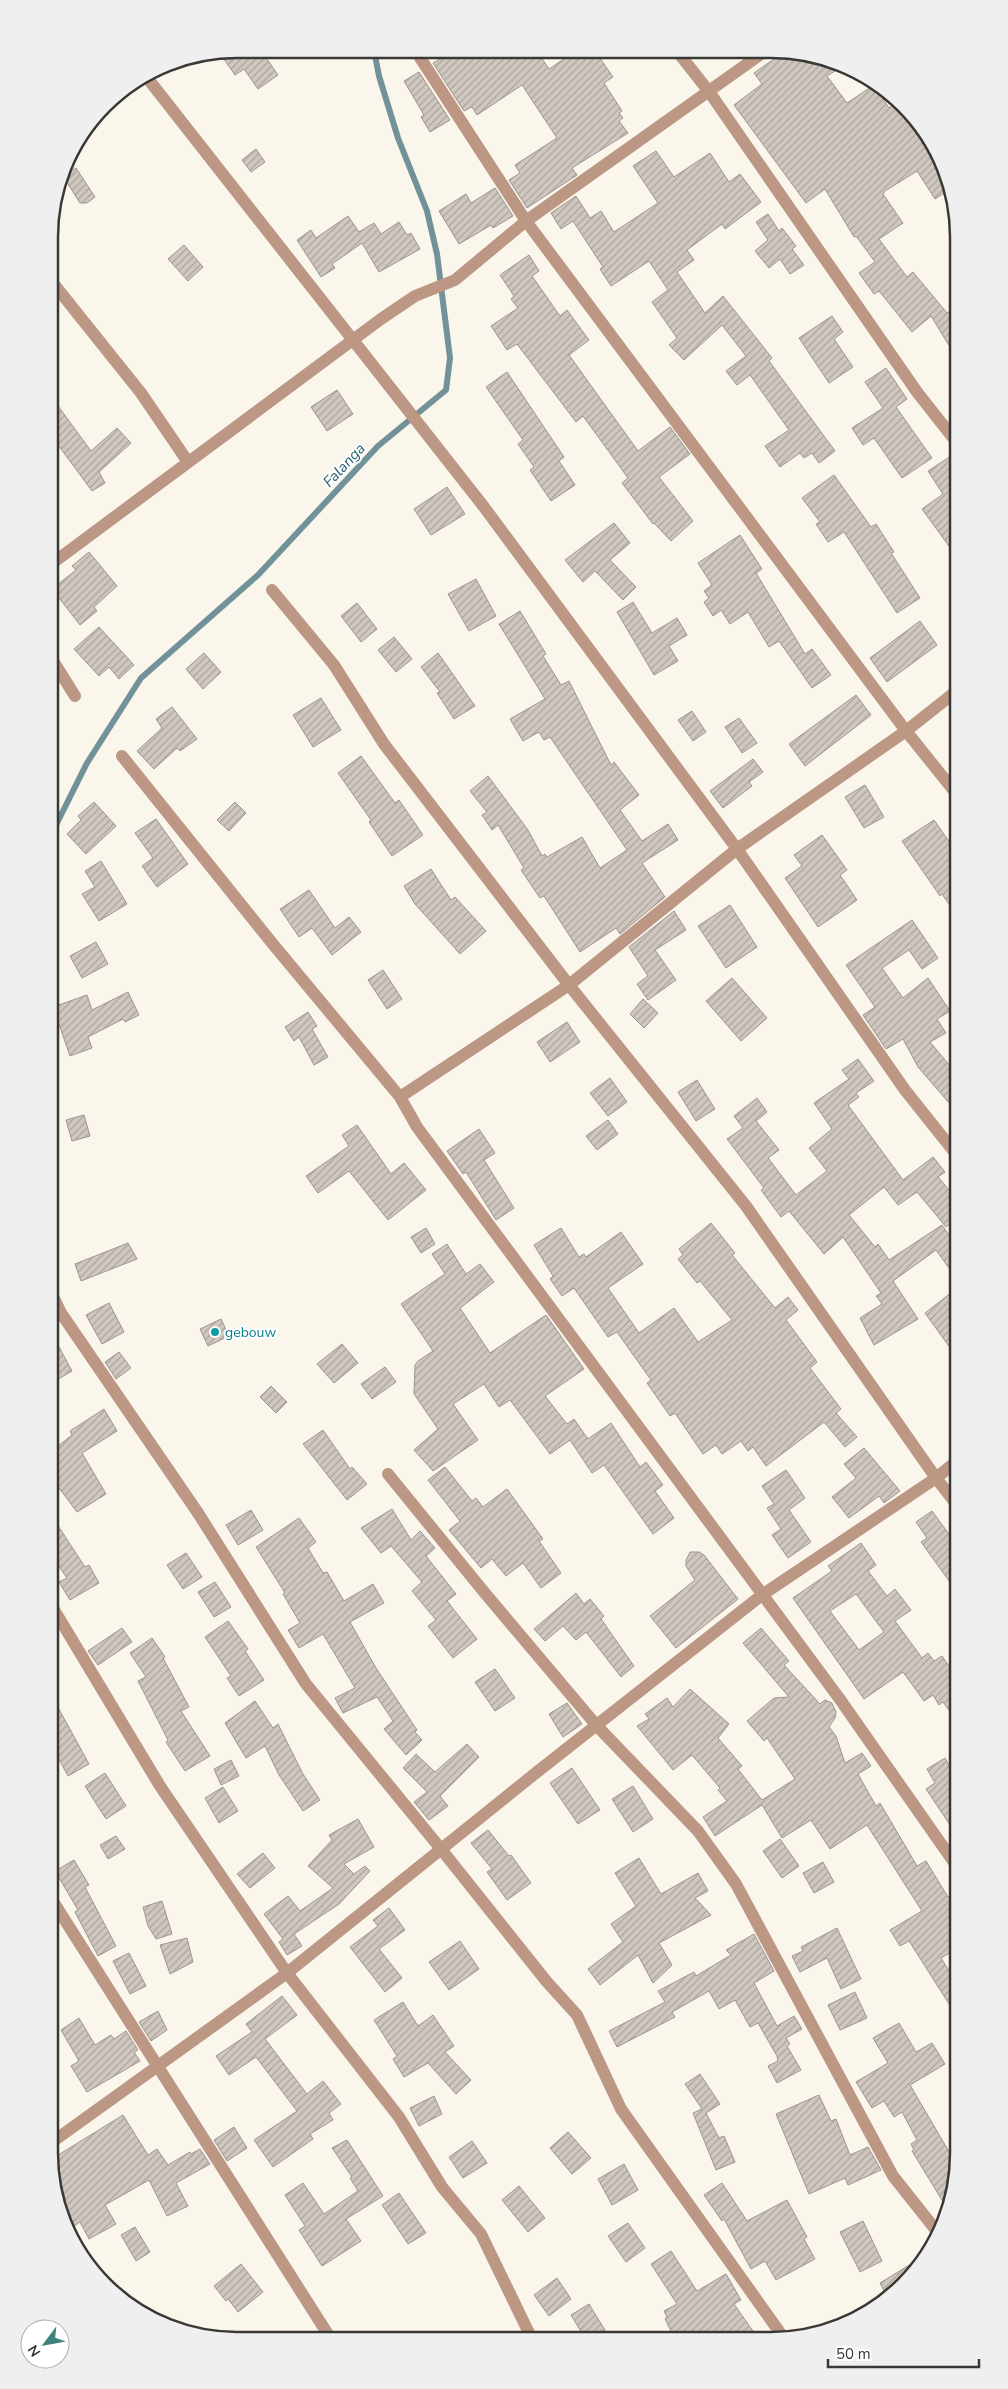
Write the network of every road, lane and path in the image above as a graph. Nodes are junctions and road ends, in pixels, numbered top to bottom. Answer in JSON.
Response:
{"nodes":[{"id":1,"x":420,"y":58,"type":"edge"},
{"id":2,"x":681,"y":58,"type":"edge"},
{"id":3,"x":756,"y":58,"type":"edge"},
{"id":4,"x":149,"y":80,"type":"edge"},
{"id":5,"x":710,"y":92,"type":"junction"},
{"id":6,"x":526,"y":221,"type":"junction"},
{"id":7,"x":58,"y":289,"type":"edge"},
{"id":8,"x":351,"y":341,"type":"junction"},
{"id":9,"x":950,"y":434,"type":"edge"},
{"id":10,"x":188,"y":462,"type":"junction"},
{"id":11,"x":58,"y":559,"type":"edge"},
{"id":12,"x":272,"y":590,"type":"dead end"},
{"id":13,"x":58,"y":669,"type":"edge"},
{"id":14,"x":75,"y":696,"type":"dead end"},
{"id":15,"x":950,"y":696,"type":"edge"},
{"id":16,"x":906,"y":731,"type":"junction"},
{"id":17,"x":122,"y":756,"type":"dead end"},
{"id":18,"x":950,"y":786,"type":"edge"},
{"id":19,"x":737,"y":849,"type":"junction"},
{"id":20,"x":569,"y":985,"type":"junction"},
{"id":21,"x":400,"y":1097,"type":"junction"},
{"id":22,"x":950,"y":1146,"type":"edge"},
{"id":23,"x":58,"y":1307,"type":"edge"},
{"id":24,"x":950,"y":1467,"type":"edge"},
{"id":25,"x":388,"y":1474,"type":"dead end"},
{"id":26,"x":936,"y":1478,"type":"junction"},
{"id":27,"x":950,"y":1496,"type":"edge"},
{"id":28,"x":762,"y":1595,"type":"junction"},
{"id":29,"x":58,"y":1616,"type":"edge"},
{"id":30,"x":597,"y":1726,"type":"junction"},
{"id":31,"x":441,"y":1848,"type":"junction"},
{"id":32,"x":950,"y":1857,"type":"edge"},
{"id":33,"x":58,"y":1909,"type":"edge"},
{"id":34,"x":288,"y":1973,"type":"junction"},
{"id":35,"x":156,"y":2066,"type":"junction"},
{"id":36,"x":58,"y":2138,"type":"edge"},
{"id":37,"x":934,"y":2228,"type":"edge"},
{"id":38,"x":779,"y":2331,"type":"edge"},
{"id":39,"x":326,"y":2332,"type":"edge"},
{"id":40,"x":529,"y":2332,"type":"edge"}],
"edges":[{"from":1,"to":6,"type":"street"},
{"from":2,"to":5,"type":"street"},
{"from":3,"to":5,"type":"street"},
{"from":4,"to":8,"type":"street"},
{"from":5,"to":6,"type":"street"},
{"from":5,"to":9,"type":"street"},
{"from":6,"to":8,"type":"street"},
{"from":6,"to":16,"type":"street"},
{"from":7,"to":10,"type":"street"},
{"from":8,"to":10,"type":"street"},
{"from":8,"to":19,"type":"street"},
{"from":10,"to":11,"type":"street"},
{"from":12,"to":20,"type":"street"},
{"from":13,"to":14,"type":"street"},
{"from":15,"to":16,"type":"street"},
{"from":16,"to":18,"type":"street"},
{"from":16,"to":19,"type":"street"},
{"from":17,"to":21,"type":"street"},
{"from":19,"to":20,"type":"street"},
{"from":19,"to":22,"type":"street"},
{"from":20,"to":21,"type":"street"},
{"from":20,"to":26,"type":"street"},
{"from":21,"to":28,"type":"street"},
{"from":23,"to":31,"type":"street"},
{"from":24,"to":26,"type":"street"},
{"from":25,"to":30,"type":"street"},
{"from":26,"to":27,"type":"street"},
{"from":26,"to":28,"type":"street"},
{"from":28,"to":30,"type":"street"},
{"from":28,"to":32,"type":"street"},
{"from":29,"to":34,"type":"street"},
{"from":30,"to":31,"type":"street"},
{"from":30,"to":37,"type":"street"},
{"from":31,"to":34,"type":"street"},
{"from":31,"to":38,"type":"street"},
{"from":33,"to":35,"type":"street"},
{"from":34,"to":35,"type":"street"},
{"from":34,"to":40,"type":"street"},
{"from":35,"to":36,"type":"street"},
{"from":35,"to":39,"type":"street"}]}
